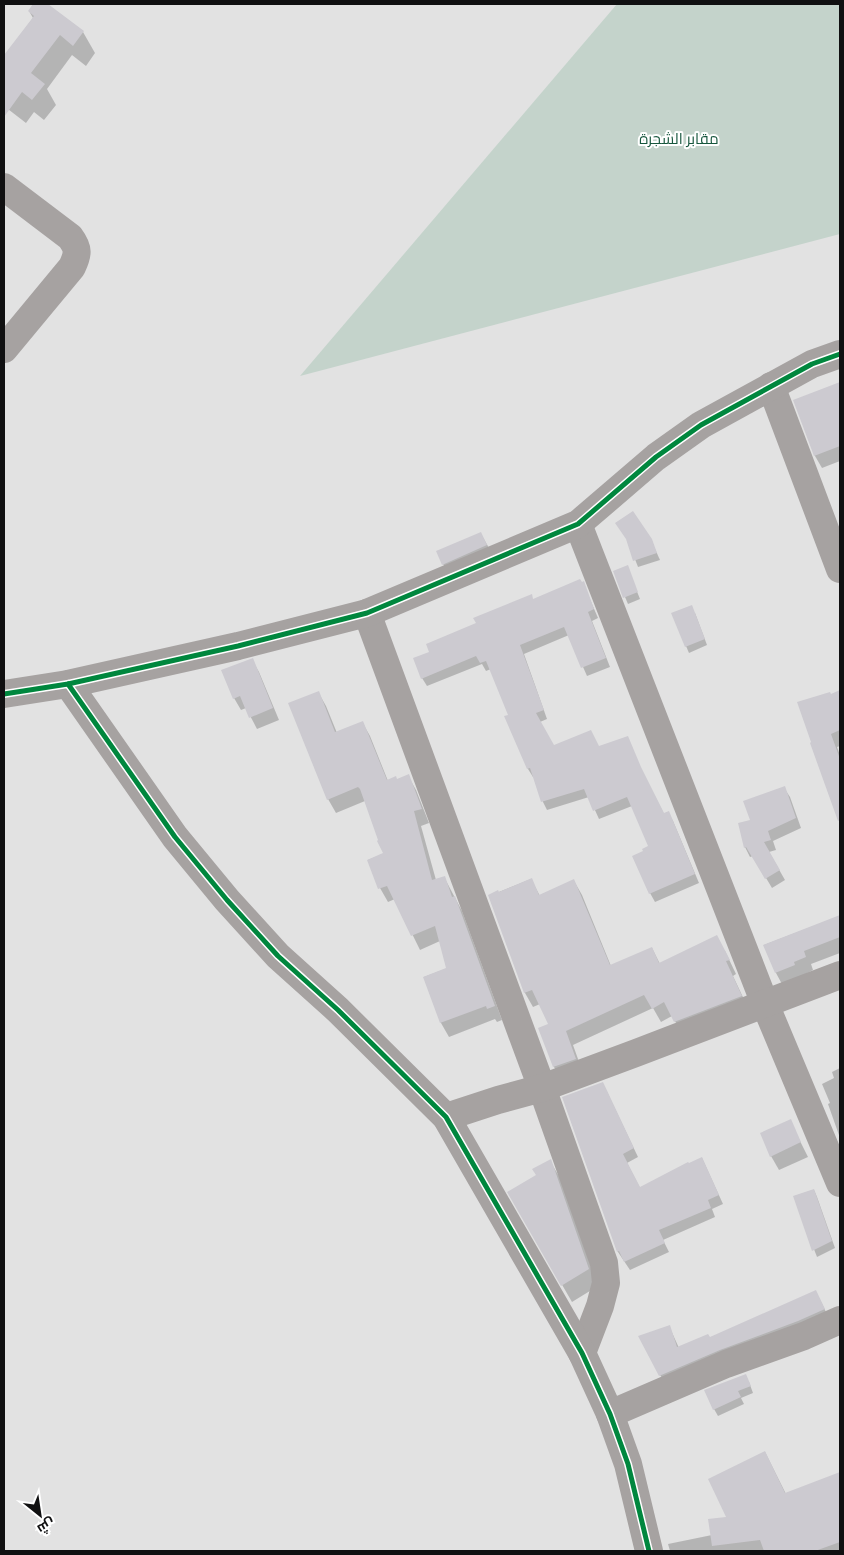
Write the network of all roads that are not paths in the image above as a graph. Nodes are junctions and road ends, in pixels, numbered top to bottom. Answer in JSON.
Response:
{"nodes":[{"id":1,"x":4,"y":187,"type":"edge"},
{"id":2,"x":4,"y":349,"type":"edge"},
{"id":3,"x":840,"y":354,"type":"edge"},
{"id":4,"x":771,"y":386,"type":"junction"},
{"id":5,"x":578,"y":524,"type":"junction"},
{"id":6,"x":840,"y":569,"type":"edge"},
{"id":7,"x":367,"y":613,"type":"junction"},
{"id":8,"x":68,"y":684,"type":"junction"},
{"id":9,"x":4,"y":694,"type":"edge"},
{"id":10,"x":840,"y":975,"type":"edge"},
{"id":11,"x":765,"y":1004,"type":"junction"},
{"id":12,"x":542,"y":1088,"type":"junction"},
{"id":13,"x":446,"y":1117,"type":"junction"},
{"id":14,"x":840,"y":1182,"type":"edge"},
{"id":15,"x":840,"y":1320,"type":"edge"},
{"id":16,"x":582,"y":1353,"type":"junction"},
{"id":17,"x":610,"y":1414,"type":"junction"},
{"id":18,"x":649,"y":1551,"type":"edge"}],
"edges":[{"from":1,"to":2,"type":"street"},
{"from":3,"to":4,"type":"street"},
{"from":4,"to":5,"type":"street"},
{"from":4,"to":6,"type":"street"},
{"from":5,"to":7,"type":"street"},
{"from":5,"to":11,"type":"street"},
{"from":7,"to":8,"type":"street"},
{"from":7,"to":12,"type":"street"},
{"from":8,"to":9,"type":"street"},
{"from":8,"to":13,"type":"street"},
{"from":10,"to":11,"type":"street"},
{"from":11,"to":12,"type":"street"},
{"from":11,"to":14,"type":"street"},
{"from":12,"to":13,"type":"street"},
{"from":12,"to":16,"type":"street"},
{"from":13,"to":16,"type":"street"},
{"from":15,"to":17,"type":"street"},
{"from":16,"to":17,"type":"street"},
{"from":17,"to":18,"type":"street"}]}
